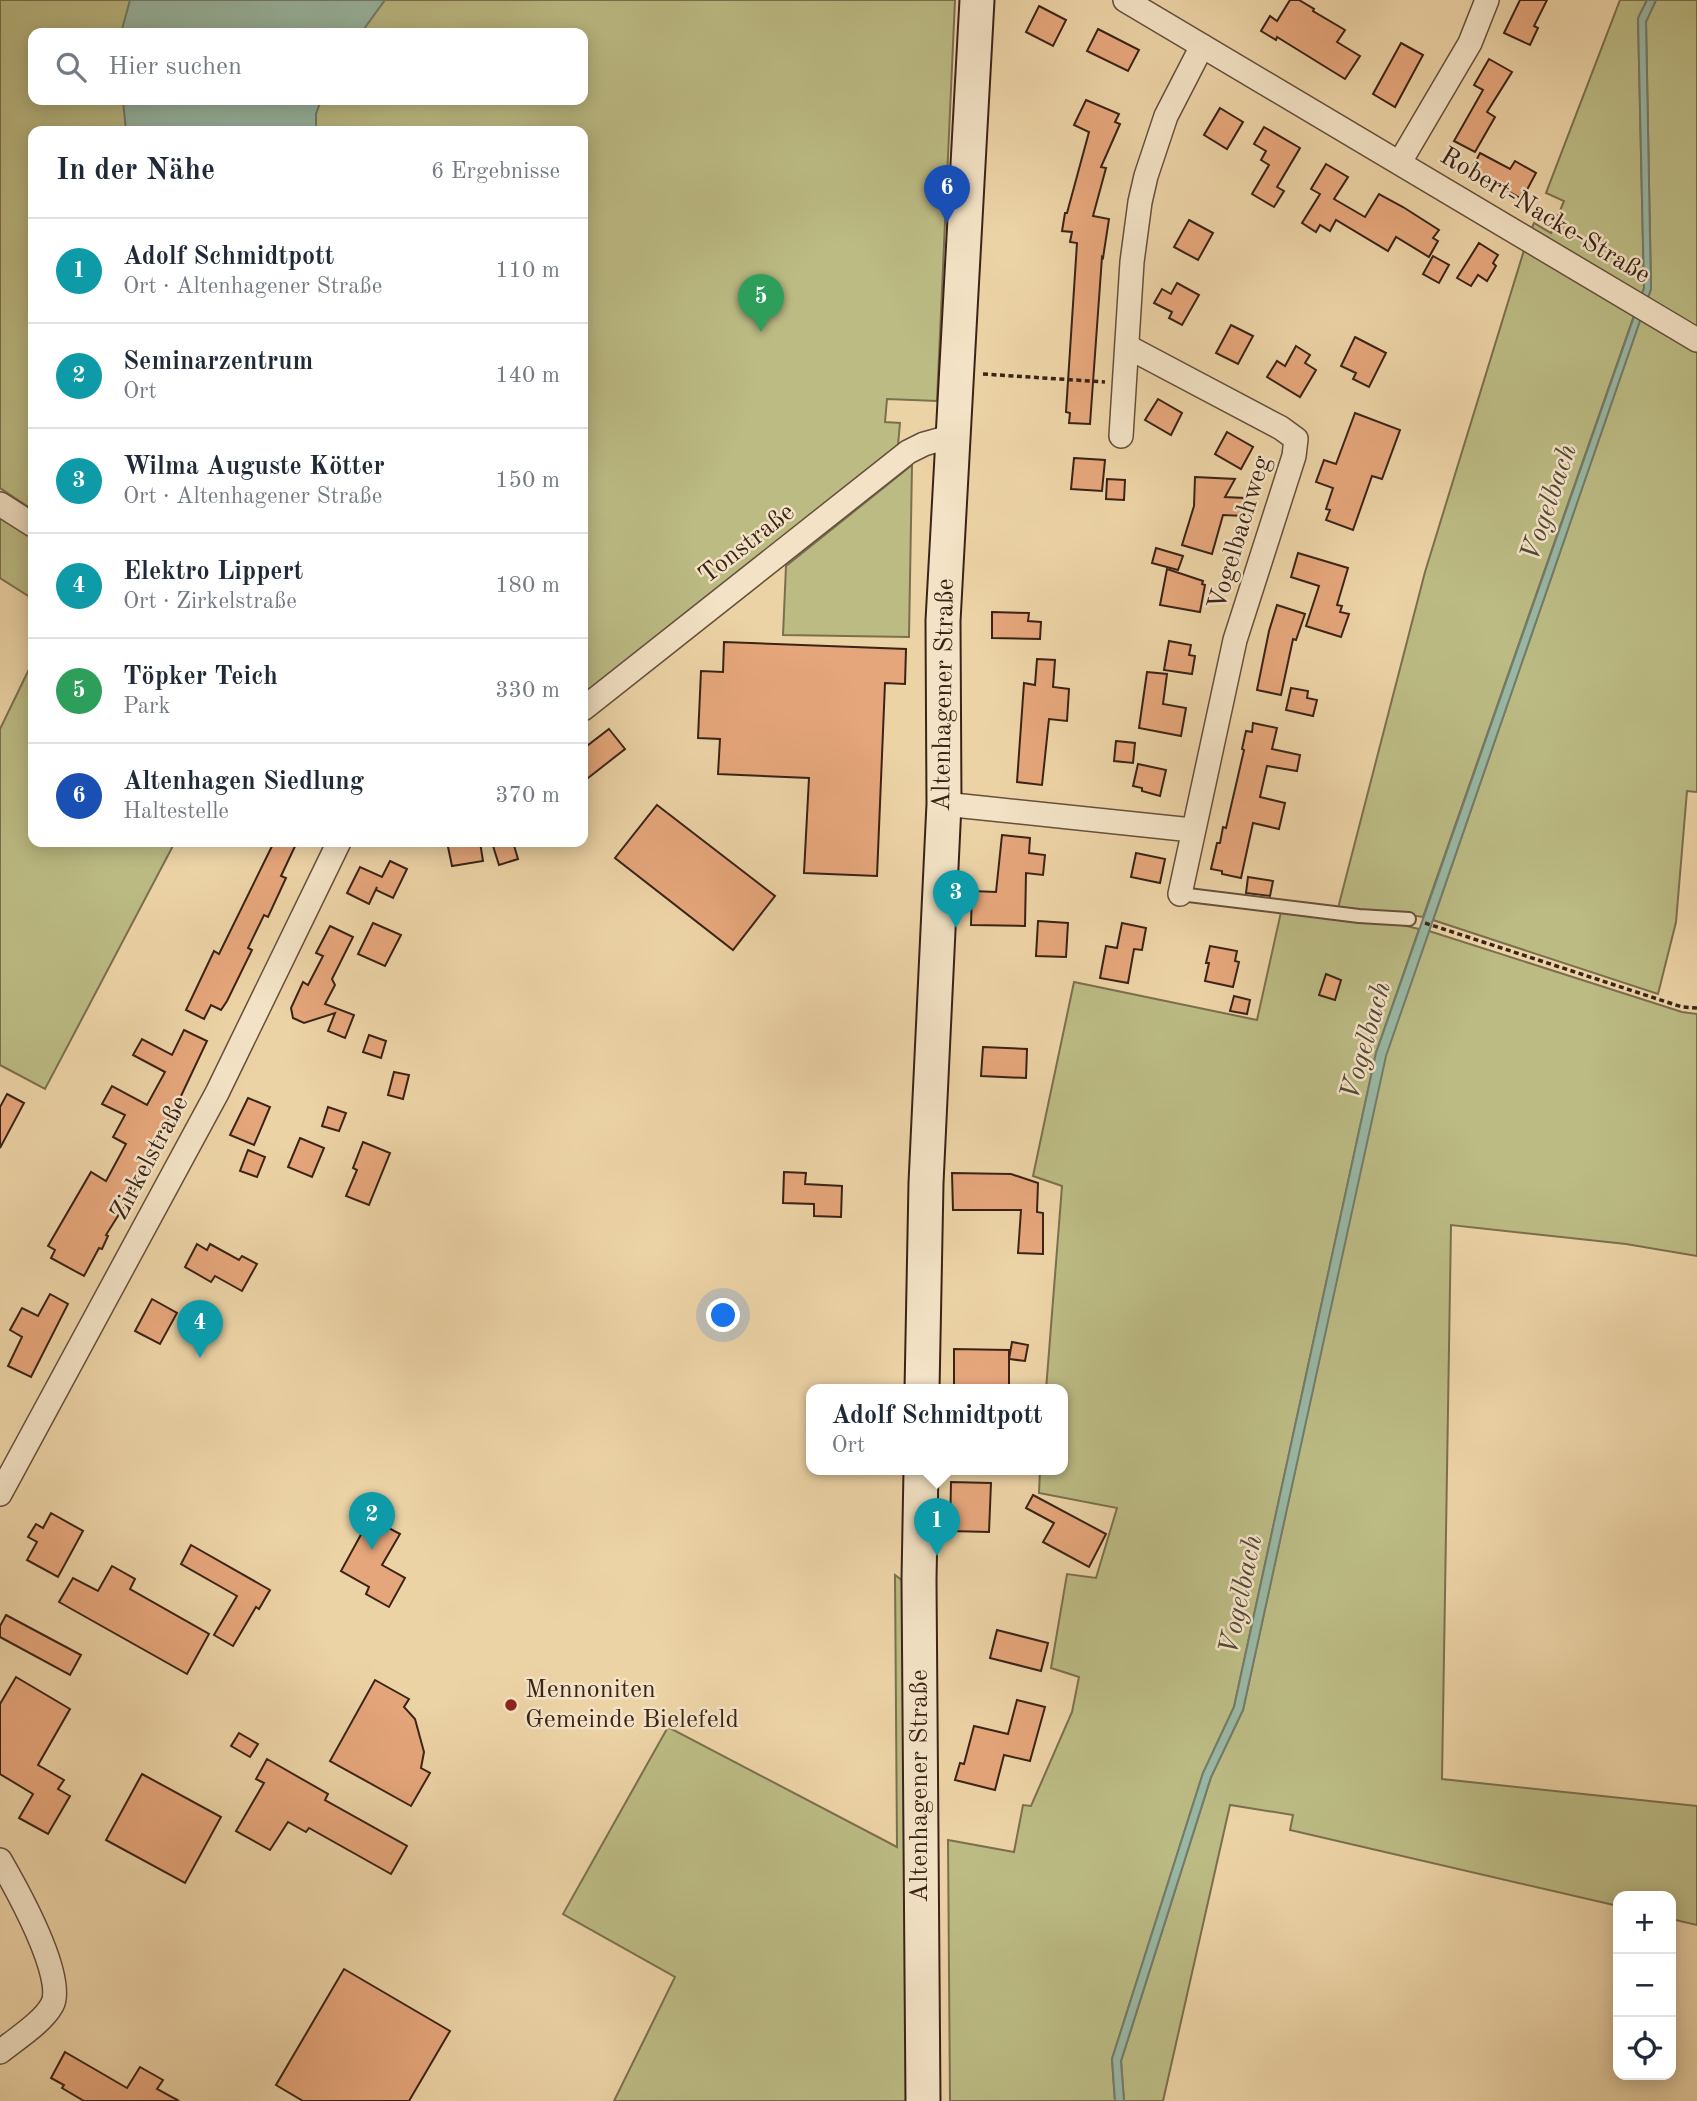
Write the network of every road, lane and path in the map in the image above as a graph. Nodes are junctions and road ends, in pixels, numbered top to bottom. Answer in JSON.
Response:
{"nodes":[{"id":1,"x":977,"y":0,"type":"edge"},
{"id":2,"x":1125,"y":0,"type":"edge"},
{"id":3,"x":1487,"y":0,"type":"edge"},
{"id":4,"x":1202,"y":46,"type":"junction"},
{"id":5,"x":1400,"y":162,"type":"junction"},
{"id":6,"x":1697,"y":340,"type":"edge"},
{"id":7,"x":1128,"y":347,"type":"junction"},
{"id":8,"x":977,"y":374,"type":"dead end"},
{"id":9,"x":1124,"y":384,"type":"junction"},
{"id":10,"x":953,"y":436,"type":"junction"},
{"id":11,"x":1121,"y":436,"type":"dead end"},
{"id":12,"x":0,"y":504,"type":"edge"},
{"id":13,"x":28,"y":522,"type":"edge"},
{"id":14,"x":588,"y":705,"type":"edge"},
{"id":15,"x":944,"y":804,"type":"junction"},
{"id":16,"x":1192,"y":830,"type":"junction"},
{"id":17,"x":337,"y":847,"type":"edge"},
{"id":18,"x":1180,"y":894,"type":"joint"},
{"id":19,"x":1409,"y":919,"type":"dead end"},
{"id":20,"x":1438,"y":926,"type":"dead end"},
{"id":21,"x":1697,"y":1008,"type":"edge"},
{"id":22,"x":922,"y":1384,"type":"edge"},
{"id":23,"x":921,"y":1475,"type":"edge"},
{"id":24,"x":0,"y":1494,"type":"edge"},
{"id":25,"x":0,"y":1860,"type":"edge"},
{"id":26,"x":0,"y":2052,"type":"edge"},
{"id":27,"x":923,"y":2101,"type":"edge"}],
"edges":[{"from":1,"to":10,"type":"main road","name":"Altenhagener Straße"},
{"from":2,"to":4,"type":"street","name":"Robert-Nacke-Straße"},
{"from":3,"to":5,"type":"street","name":"Robert-Nacke-Straße"},
{"from":4,"to":5,"type":"street","name":"Robert-Nacke-Straße"},
{"from":4,"to":7,"type":"street"},
{"from":5,"to":6,"type":"street","name":"Robert-Nacke-Straße"},
{"from":7,"to":9,"type":"street"},
{"from":7,"to":16,"type":"street","name":"Vogelbachweg"},
{"from":8,"to":9,"type":"path"},
{"from":9,"to":11,"type":"street"},
{"from":10,"to":14,"type":"street","name":"Tonstraße"},
{"from":10,"to":15,"type":"main road","name":"Altenhagener Straße"},
{"from":12,"to":13,"type":"street"},
{"from":15,"to":16,"type":"street"},
{"from":15,"to":22,"type":"main road","name":"Altenhagener Straße"},
{"from":16,"to":18,"type":"street","name":"Vogelbachweg"},
{"from":17,"to":24,"type":"street","name":"Zirkelstraße"},
{"from":18,"to":19,"type":"lane"},
{"from":20,"to":21,"type":"path"},
{"from":23,"to":27,"type":"main road","name":"Altenhagener Straße"},
{"from":25,"to":26,"type":"street"}]}
